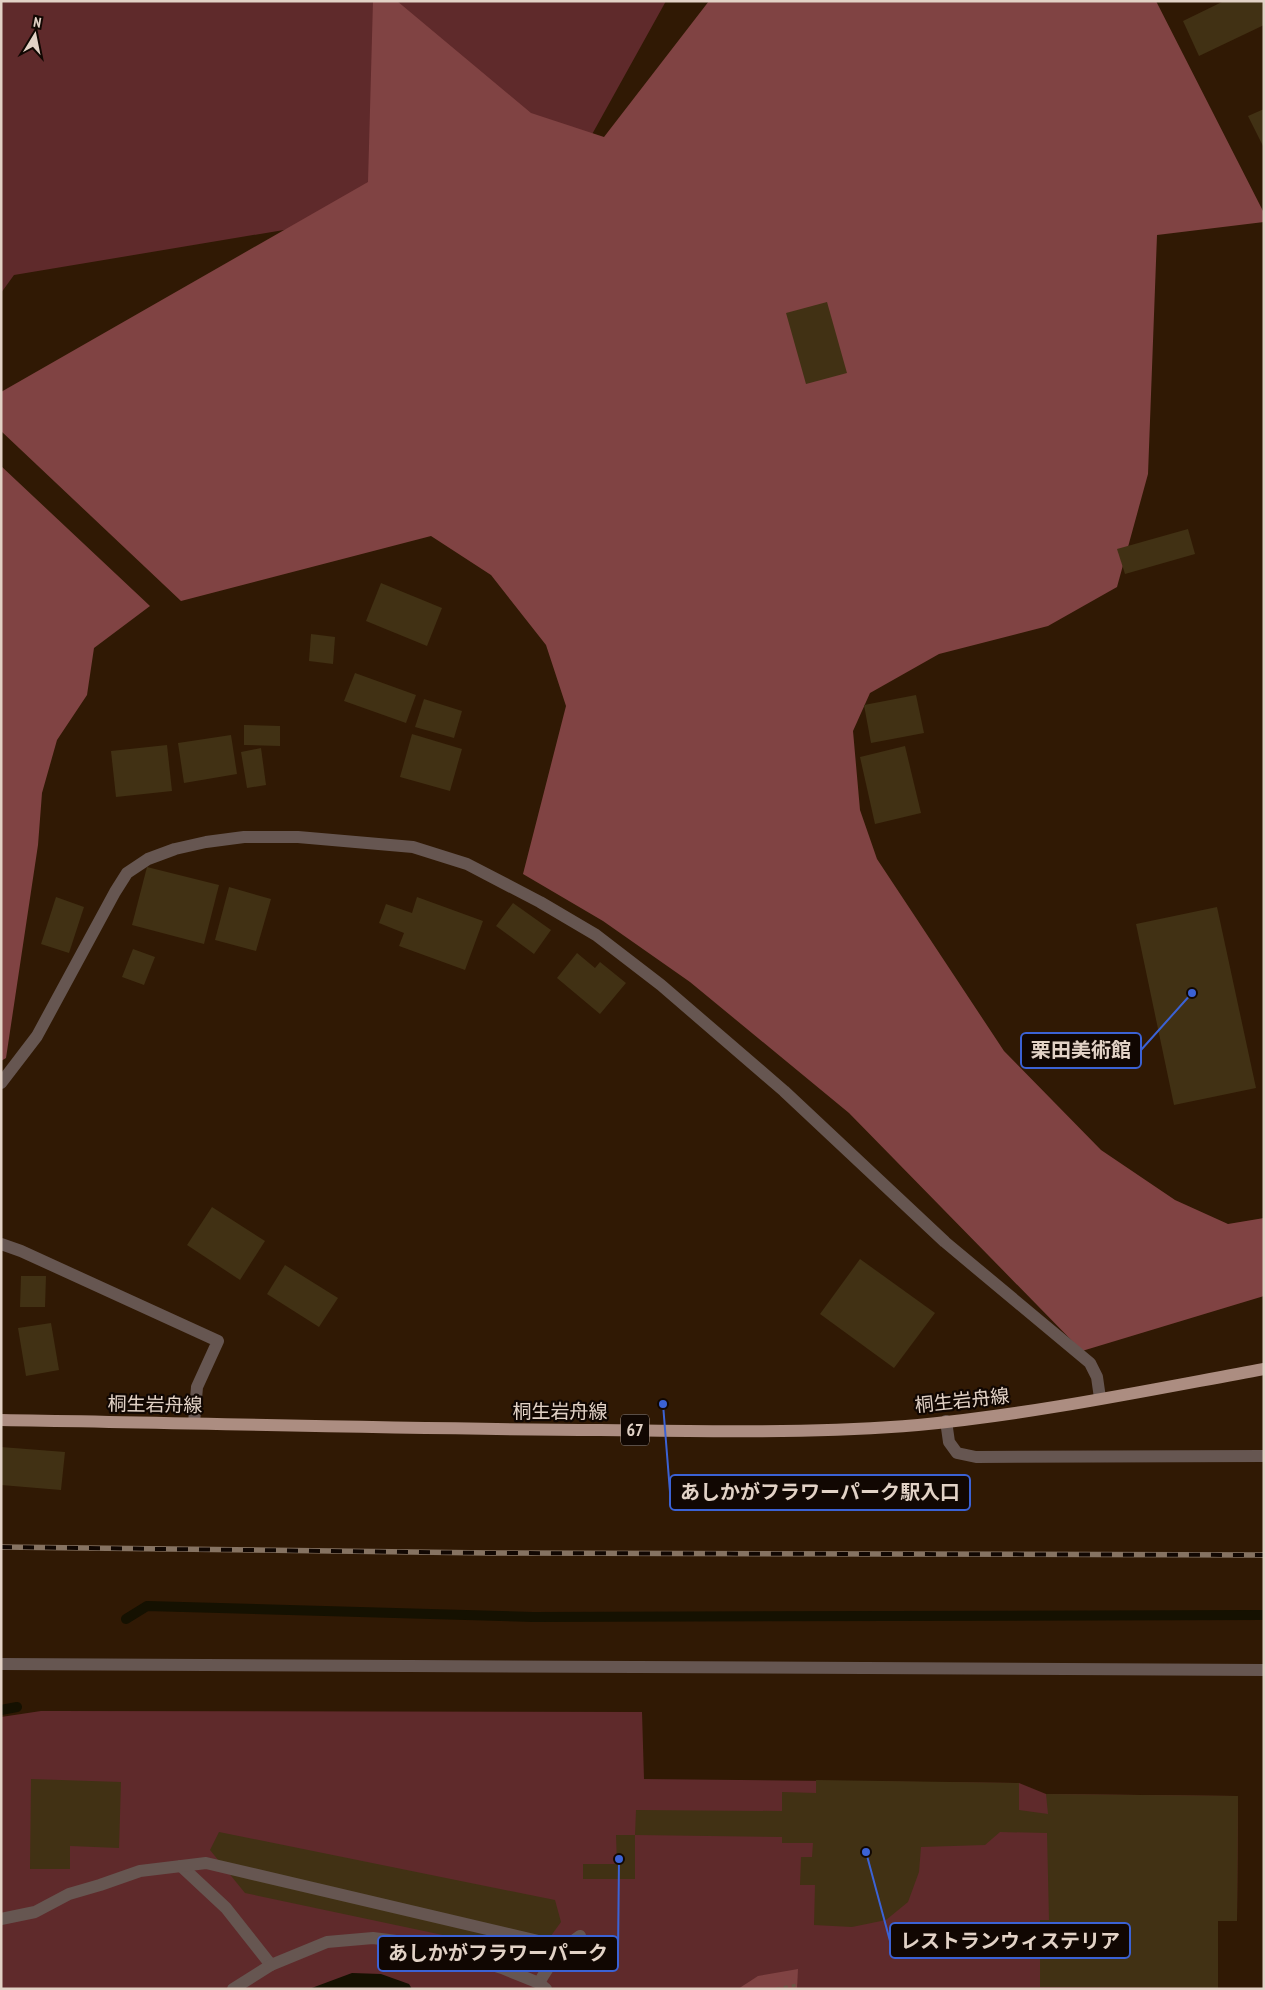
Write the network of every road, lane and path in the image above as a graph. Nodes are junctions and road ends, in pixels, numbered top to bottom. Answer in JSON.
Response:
{"nodes":[{"id":1,"x":1,"y":1083,"type":"edge"},
{"id":2,"x":1,"y":1244,"type":"edge"},
{"id":3,"x":1264,"y":1369,"type":"edge"},
{"id":4,"x":1100,"y":1398,"type":"junction"},
{"id":5,"x":1,"y":1420,"type":"edge"},
{"id":6,"x":946,"y":1421,"type":"junction"},
{"id":7,"x":194,"y":1423,"type":"junction"},
{"id":8,"x":1264,"y":1456,"type":"edge"},
{"id":9,"x":1,"y":1664,"type":"edge"},
{"id":10,"x":1263,"y":1670,"type":"edge"},
{"id":11,"x":181,"y":1866,"type":"junction"},
{"id":12,"x":1,"y":1919,"type":"edge"},
{"id":13,"x":580,"y":1936,"type":"dead end"},
{"id":14,"x":564,"y":1947,"type":"junction"},
{"id":15,"x":271,"y":1965,"type":"junction"},
{"id":16,"x":543,"y":1986,"type":"edge"},
{"id":17,"x":797,"y":1986,"type":"dead end"},
{"id":18,"x":233,"y":1989,"type":"edge"},
{"id":19,"x":776,"y":1989,"type":"edge"}],
"edges":[{"from":1,"to":4,"type":"street"},
{"from":2,"to":7,"type":"street"},
{"from":3,"to":4,"type":"main road","name":"桐生岩舟線","number":"67"},
{"from":4,"to":6,"type":"main road","name":"桐生岩舟線","number":"67"},
{"from":5,"to":7,"type":"main road","name":"桐生岩舟線","number":"67"},
{"from":6,"to":7,"type":"main road","name":"桐生岩舟線","number":"67"},
{"from":6,"to":8,"type":"street"},
{"from":9,"to":10,"type":"street"},
{"from":11,"to":12,"type":"street"},
{"from":11,"to":14,"type":"street"},
{"from":11,"to":15,"type":"street"},
{"from":13,"to":14,"type":"street"},
{"from":14,"to":16,"type":"street"},
{"from":15,"to":16,"type":"street"},
{"from":15,"to":18,"type":"street"},
{"from":17,"to":19,"type":"path"}]}
